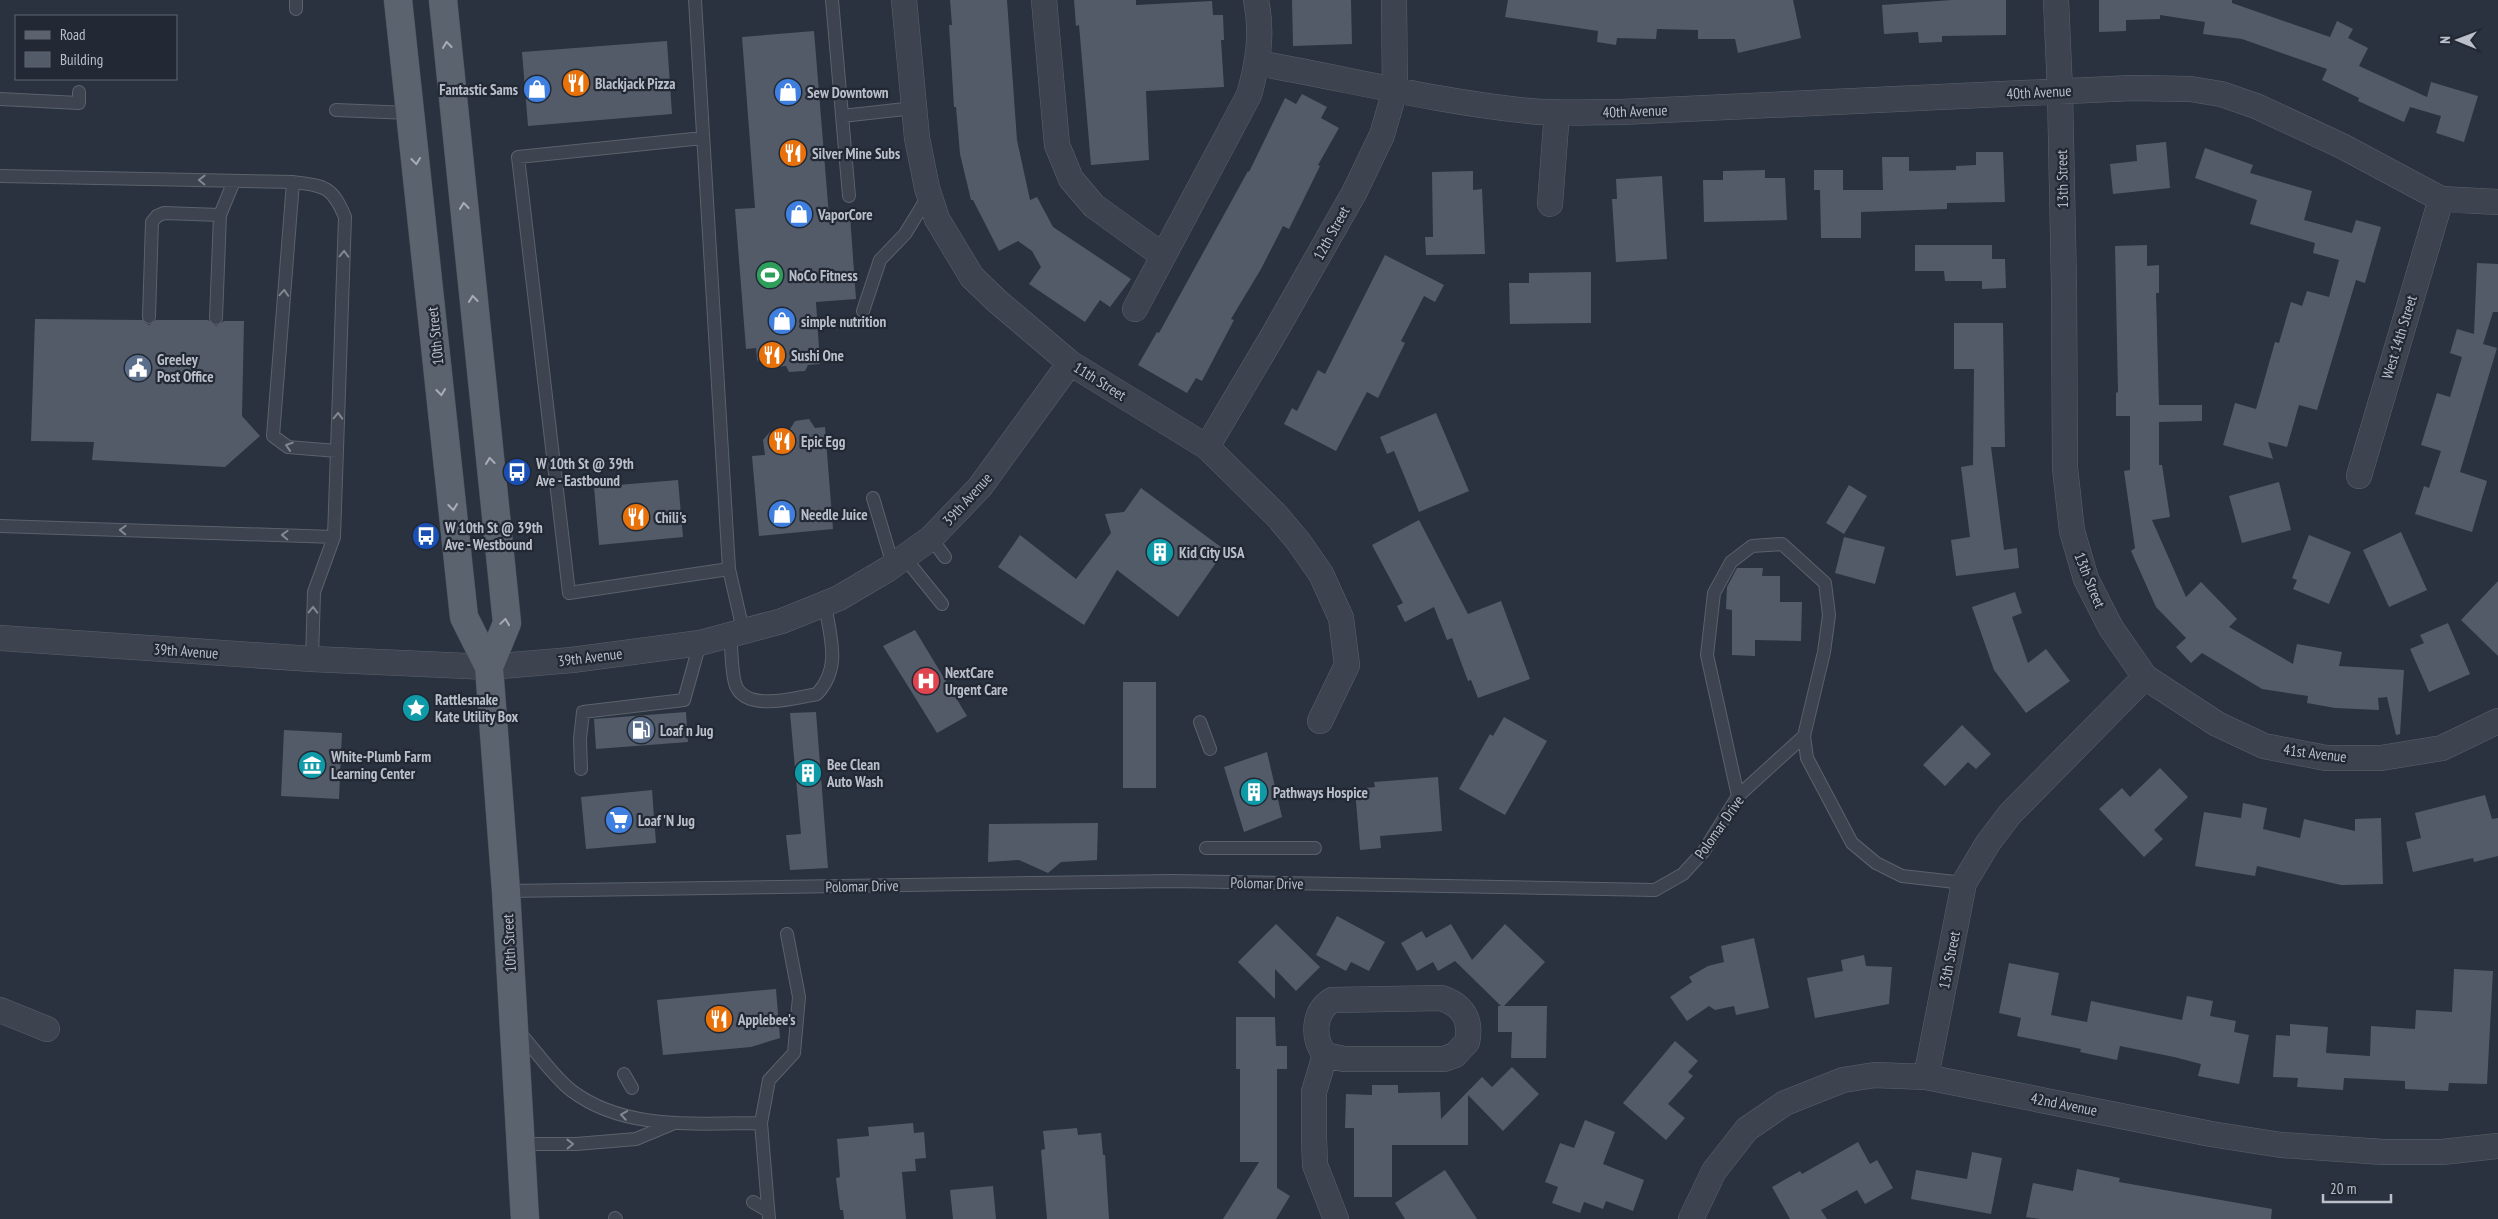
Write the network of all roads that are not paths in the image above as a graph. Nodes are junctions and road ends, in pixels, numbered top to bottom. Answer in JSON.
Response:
{"nodes":[{"id":1,"x":398,"y":0,"type":"edge"},
{"id":2,"x":443,"y":0,"type":"edge"},
{"id":3,"x":695,"y":0,"type":"edge"},
{"id":4,"x":832,"y":0,"type":"edge"},
{"id":5,"x":904,"y":0,"type":"edge"},
{"id":6,"x":1044,"y":0,"type":"edge"},
{"id":7,"x":1256,"y":0,"type":"edge"},
{"id":8,"x":1394,"y":0,"type":"edge"},
{"id":9,"x":2056,"y":0,"type":"edge"},
{"id":10,"x":1258,"y":63,"type":"junction"},
{"id":11,"x":1395,"y":90,"type":"junction"},
{"id":12,"x":2060,"y":91,"type":"junction"},
{"id":13,"x":79,"y":92,"type":"dead end"},
{"id":14,"x":0,"y":99,"type":"edge"},
{"id":15,"x":914,"y":108,"type":"junction"},
{"id":16,"x":336,"y":110,"type":"dead end"},
{"id":17,"x":1557,"y":112,"type":"junction"},
{"id":18,"x":410,"y":113,"type":"junction"},
{"id":19,"x":842,"y":116,"type":"junction"},
{"id":20,"x":703,"y":138,"type":"junction"},
{"id":21,"x":0,"y":176,"type":"edge"},
{"id":22,"x":234,"y":181,"type":"junction"},
{"id":23,"x":293,"y":182,"type":"junction"},
{"id":24,"x":929,"y":195,"type":"junction"},
{"id":25,"x":849,"y":196,"type":"dead end"},
{"id":26,"x":2441,"y":199,"type":"junction"},
{"id":27,"x":2498,"y":202,"type":"edge"},
{"id":28,"x":1550,"y":204,"type":"dead end"},
{"id":29,"x":220,"y":215,"type":"junction"},
{"id":30,"x":1162,"y":255,"type":"junction"},
{"id":31,"x":1135,"y":309,"type":"dead end"},
{"id":32,"x":863,"y":311,"type":"dead end"},
{"id":33,"x":149,"y":316,"type":"dead end"},
{"id":34,"x":216,"y":318,"type":"dead end"},
{"id":35,"x":1070,"y":362,"type":"junction"},
{"id":36,"x":1206,"y":447,"type":"junction"},
{"id":37,"x":337,"y":451,"type":"junction"},
{"id":38,"x":2359,"y":476,"type":"dead end"},
{"id":39,"x":873,"y":498,"type":"dead end"},
{"id":40,"x":0,"y":526,"type":"edge"},
{"id":41,"x":334,"y":537,"type":"junction"},
{"id":42,"x":899,"y":561,"type":"junction"},
{"id":43,"x":729,"y":569,"type":"junction"},
{"id":44,"x":825,"y":604,"type":"junction"},
{"id":45,"x":942,"y":604,"type":"dead end"},
{"id":46,"x":736,"y":633,"type":"junction"},
{"id":47,"x":0,"y":641,"type":"edge"},
{"id":48,"x":700,"y":643,"type":"junction"},
{"id":49,"x":312,"y":659,"type":"junction"},
{"id":50,"x":489,"y":667,"type":"junction"},
{"id":51,"x":2144,"y":677,"type":"junction"},
{"id":52,"x":1320,"y":721,"type":"dead end"},
{"id":53,"x":2498,"y":721,"type":"edge"},
{"id":54,"x":1200,"y":722,"type":"dead end"},
{"id":55,"x":1804,"y":736,"type":"junction"},
{"id":56,"x":1210,"y":749,"type":"dead end"},
{"id":57,"x":582,"y":769,"type":"dead end"},
{"id":58,"x":1738,"y":796,"type":"junction"},
{"id":59,"x":1206,"y":848,"type":"dead end"},
{"id":60,"x":1315,"y":848,"type":"dead end"},
{"id":61,"x":1964,"y":883,"type":"junction"},
{"id":62,"x":506,"y":891,"type":"junction"},
{"id":63,"x":787,"y":934,"type":"dead end"},
{"id":64,"x":0,"y":1010,"type":"edge"},
{"id":65,"x":514,"y":1026,"type":"junction"},
{"id":66,"x":47,"y":1029,"type":"dead end"},
{"id":67,"x":1326,"y":1055,"type":"junction"},
{"id":68,"x":624,"y":1074,"type":"dead end"},
{"id":69,"x":1926,"y":1077,"type":"junction"},
{"id":70,"x":632,"y":1088,"type":"dead end"},
{"id":71,"x":761,"y":1123,"type":"junction"},
{"id":72,"x":672,"y":1124,"type":"junction"},
{"id":73,"x":521,"y":1144,"type":"junction"},
{"id":74,"x":2498,"y":1146,"type":"edge"},
{"id":75,"x":753,"y":1202,"type":"dead end"},
{"id":76,"x":769,"y":1215,"type":"edge"},
{"id":77,"x":525,"y":1219,"type":"edge"},
{"id":78,"x":1336,"y":1219,"type":"edge"},
{"id":79,"x":1691,"y":1219,"type":"edge"}],
"edges":[{"from":1,"to":18,"type":"main road","name":"10th Street"},
{"from":50,"to":2,"type":"main road","name":"10th Street","one_way":true},
{"from":3,"to":20,"type":"lane"},
{"from":4,"to":19,"type":"lane"},
{"from":5,"to":15,"type":"street","name":"11th Street"},
{"from":6,"to":30,"type":"street"},
{"from":7,"to":10,"type":"street"},
{"from":8,"to":11,"type":"street","name":"12th Street"},
{"from":9,"to":12,"type":"street","name":"13th Street"},
{"from":10,"to":11,"type":"street","name":"40th Avenue"},
{"from":10,"to":30,"type":"street"},
{"from":11,"to":17,"type":"street","name":"40th Avenue"},
{"from":11,"to":36,"type":"street","name":"12th Street"},
{"from":12,"to":17,"type":"street","name":"40th Avenue"},
{"from":12,"to":26,"type":"street","name":"40th Avenue"},
{"from":12,"to":51,"type":"street","name":"13th Street"},
{"from":13,"to":14,"type":"lane"},
{"from":15,"to":19,"type":"lane"},
{"from":15,"to":24,"type":"street","name":"11th Street"},
{"from":16,"to":18,"type":"lane"},
{"from":17,"to":28,"type":"street"},
{"from":18,"to":50,"type":"main road","name":"10th Street","one_way":true},
{"from":19,"to":25,"type":"lane"},
{"from":20,"to":43,"type":"lane"},
{"from":20,"to":43,"type":"lane"},
{"from":22,"to":21,"type":"lane","one_way":true},
{"from":22,"to":23,"type":"lane"},
{"from":22,"to":29,"type":"lane"},
{"from":37,"to":23,"type":"lane","one_way":true},
{"from":37,"to":23,"type":"lane","one_way":true},
{"from":24,"to":32,"type":"lane"},
{"from":24,"to":35,"type":"street","name":"11th Street"},
{"from":26,"to":27,"type":"street","name":"40th Avenue"},
{"from":26,"to":38,"type":"street","name":"West 14th Street"},
{"from":29,"to":33,"type":"lane"},
{"from":29,"to":34,"type":"lane"},
{"from":30,"to":31,"type":"street"},
{"from":35,"to":36,"type":"street","name":"11th Street"},
{"from":35,"to":42,"type":"street","name":"39th Avenue"},
{"from":36,"to":52,"type":"street","name":"11th Street"},
{"from":37,"to":41,"type":"lane"},
{"from":39,"to":42,"type":"lane"},
{"from":41,"to":40,"type":"lane","one_way":true},
{"from":49,"to":41,"type":"lane","one_way":true},
{"from":42,"to":44,"type":"street","name":"39th Avenue"},
{"from":42,"to":45,"type":"lane"},
{"from":43,"to":46,"type":"lane"},
{"from":44,"to":46,"type":"street","name":"39th Avenue"},
{"from":44,"to":46,"type":"lane"},
{"from":46,"to":48,"type":"street","name":"39th Avenue"},
{"from":47,"to":49,"type":"street","name":"39th Avenue"},
{"from":48,"to":50,"type":"street","name":"39th Avenue"},
{"from":48,"to":57,"type":"lane"},
{"from":49,"to":50,"type":"street","name":"39th Avenue"},
{"from":50,"to":62,"type":"main road","name":"10th Street"},
{"from":51,"to":53,"type":"street","name":"41st Avenue"},
{"from":51,"to":61,"type":"street","name":"13th Street"},
{"from":54,"to":56,"type":"lane"},
{"from":55,"to":58,"type":"lane","name":"Polomar Drive"},
{"from":55,"to":58,"type":"lane"},
{"from":55,"to":61,"type":"lane"},
{"from":58,"to":62,"type":"lane","name":"Polomar Drive"},
{"from":59,"to":60,"type":"lane"},
{"from":61,"to":69,"type":"street","name":"13th Street"},
{"from":62,"to":65,"type":"main road","name":"10th Street"},
{"from":63,"to":71,"type":"lane"},
{"from":64,"to":66,"type":"street"},
{"from":72,"to":65,"type":"lane","one_way":true},
{"from":65,"to":73,"type":"main road","name":"10th Street"},
{"from":67,"to":67,"type":"street"},
{"from":67,"to":78,"type":"street"},
{"from":68,"to":70,"type":"lane"},
{"from":69,"to":74,"type":"street","name":"42nd Avenue"},
{"from":69,"to":79,"type":"street","name":"42nd Avenue"},
{"from":71,"to":72,"type":"lane"},
{"from":71,"to":76,"type":"lane"},
{"from":73,"to":72,"type":"lane","one_way":true},
{"from":73,"to":77,"type":"main road","name":"10th Street"},
{"from":75,"to":76,"type":"lane"}]}
